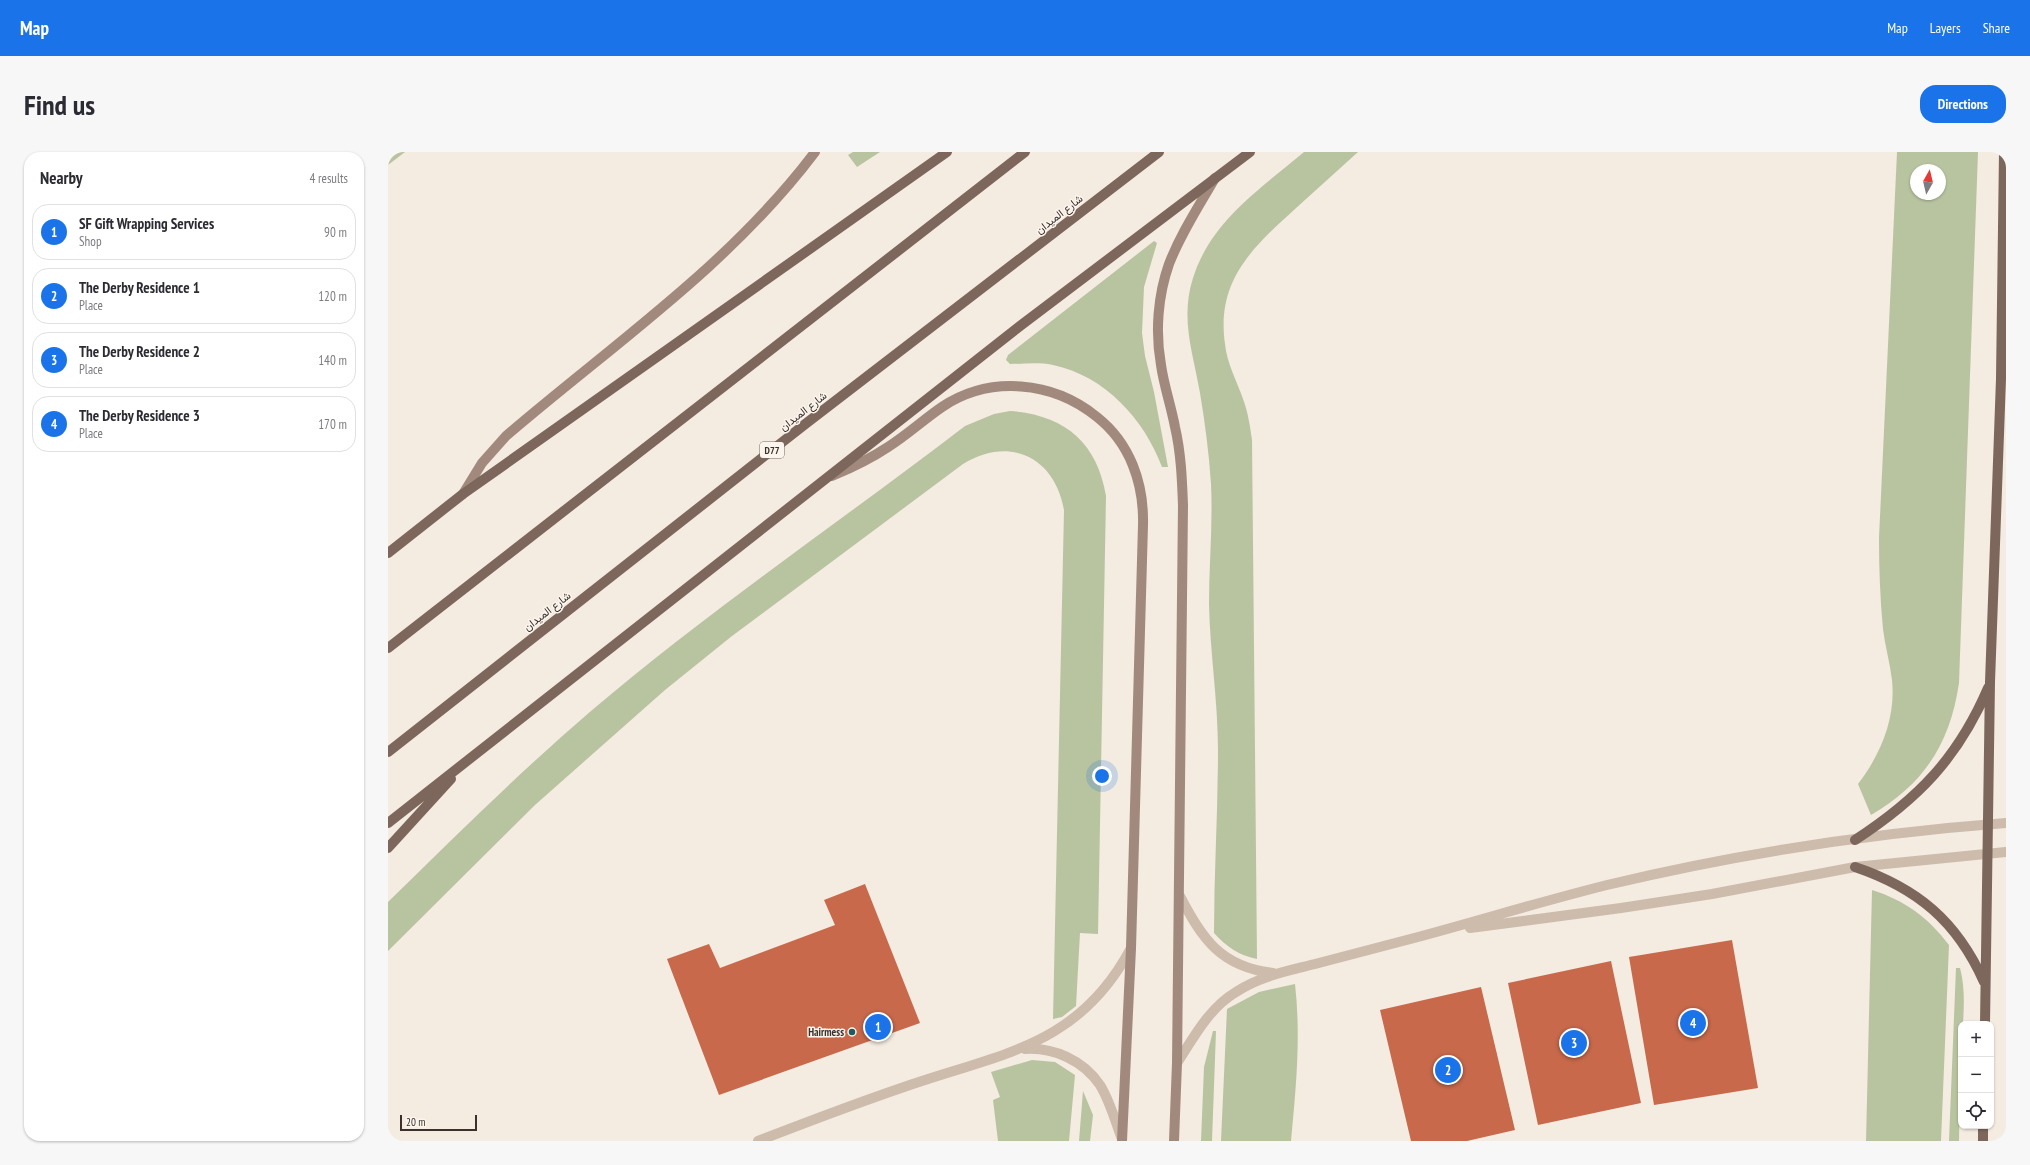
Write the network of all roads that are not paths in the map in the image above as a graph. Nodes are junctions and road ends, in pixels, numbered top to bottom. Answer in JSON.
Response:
{"nodes":[{"id":1,"x":815,"y":152,"type":"edge"},
{"id":2,"x":947,"y":152,"type":"edge"},
{"id":3,"x":1025,"y":152,"type":"edge"},
{"id":4,"x":1159,"y":152,"type":"edge"},
{"id":5,"x":1250,"y":152,"type":"edge"},
{"id":6,"x":2004,"y":152,"type":"edge"},
{"id":7,"x":1216,"y":176,"type":"junction"},
{"id":8,"x":826,"y":479,"type":"junction"},
{"id":9,"x":463,"y":494,"type":"junction"},
{"id":10,"x":388,"y":553,"type":"edge"},
{"id":11,"x":388,"y":648,"type":"edge"},
{"id":12,"x":1990,"y":682,"type":"junction"},
{"id":13,"x":388,"y":752,"type":"edge"},
{"id":14,"x":466,"y":762,"type":"junction"},
{"id":15,"x":388,"y":823,"type":"edge"},
{"id":16,"x":2006,"y":823,"type":"edge"},
{"id":17,"x":1988,"y":825,"type":"junction"},
{"id":18,"x":1855,"y":840,"type":"junction"},
{"id":19,"x":388,"y":848,"type":"edge"},
{"id":20,"x":2006,"y":852,"type":"edge"},
{"id":21,"x":1988,"y":854,"type":"junction"},
{"id":22,"x":1855,"y":867,"type":"junction"},
{"id":23,"x":1180,"y":896,"type":"junction"},
{"id":24,"x":1440,"y":931,"type":"junction"},
{"id":25,"x":1132,"y":948,"type":"junction"},
{"id":26,"x":1279,"y":974,"type":"junction"},
{"id":27,"x":1985,"y":985,"type":"junction"},
{"id":28,"x":1984,"y":1021,"type":"edge"},
{"id":29,"x":1017,"y":1050,"type":"junction"},
{"id":30,"x":1178,"y":1063,"type":"junction"},
{"id":31,"x":1983,"y":1129,"type":"edge"},
{"id":32,"x":1122,"y":1140,"type":"edge"},
{"id":33,"x":758,"y":1141,"type":"edge"},
{"id":34,"x":1174,"y":1141,"type":"edge"},
{"id":35,"x":1983,"y":1141,"type":"edge"}],
"edges":[{"from":1,"to":9,"type":"street"},
{"from":2,"to":9,"type":"main road"},
{"from":3,"to":11,"type":"main road"},
{"from":4,"to":13,"type":"main road","name":"شارع الميدان","number":"D77"},
{"from":5,"to":7,"type":"main road"},
{"from":6,"to":12,"type":"main road"},
{"from":7,"to":8,"type":"main road"},
{"from":7,"to":23,"type":"street"},
{"from":8,"to":14,"type":"main road"},
{"from":8,"to":25,"type":"street"},
{"from":9,"to":10,"type":"main road"},
{"from":12,"to":17,"type":"main road"},
{"from":12,"to":18,"type":"main road"},
{"from":14,"to":15,"type":"main road"},
{"from":14,"to":19,"type":"main road"},
{"from":16,"to":17,"type":"street"},
{"from":17,"to":18,"type":"street"},
{"from":17,"to":21,"type":"main road"},
{"from":18,"to":24,"type":"street"},
{"from":20,"to":21,"type":"street"},
{"from":21,"to":22,"type":"street"},
{"from":21,"to":27,"type":"main road"},
{"from":22,"to":24,"type":"street"},
{"from":22,"to":27,"type":"main road"},
{"from":23,"to":26,"type":"street"},
{"from":23,"to":30,"type":"street"},
{"from":24,"to":26,"type":"street"},
{"from":25,"to":29,"type":"street"},
{"from":25,"to":32,"type":"street"},
{"from":26,"to":30,"type":"street"},
{"from":27,"to":28,"type":"main road"},
{"from":29,"to":32,"type":"street"},
{"from":29,"to":33,"type":"street"},
{"from":30,"to":34,"type":"street"},
{"from":31,"to":35,"type":"main road"}]}
